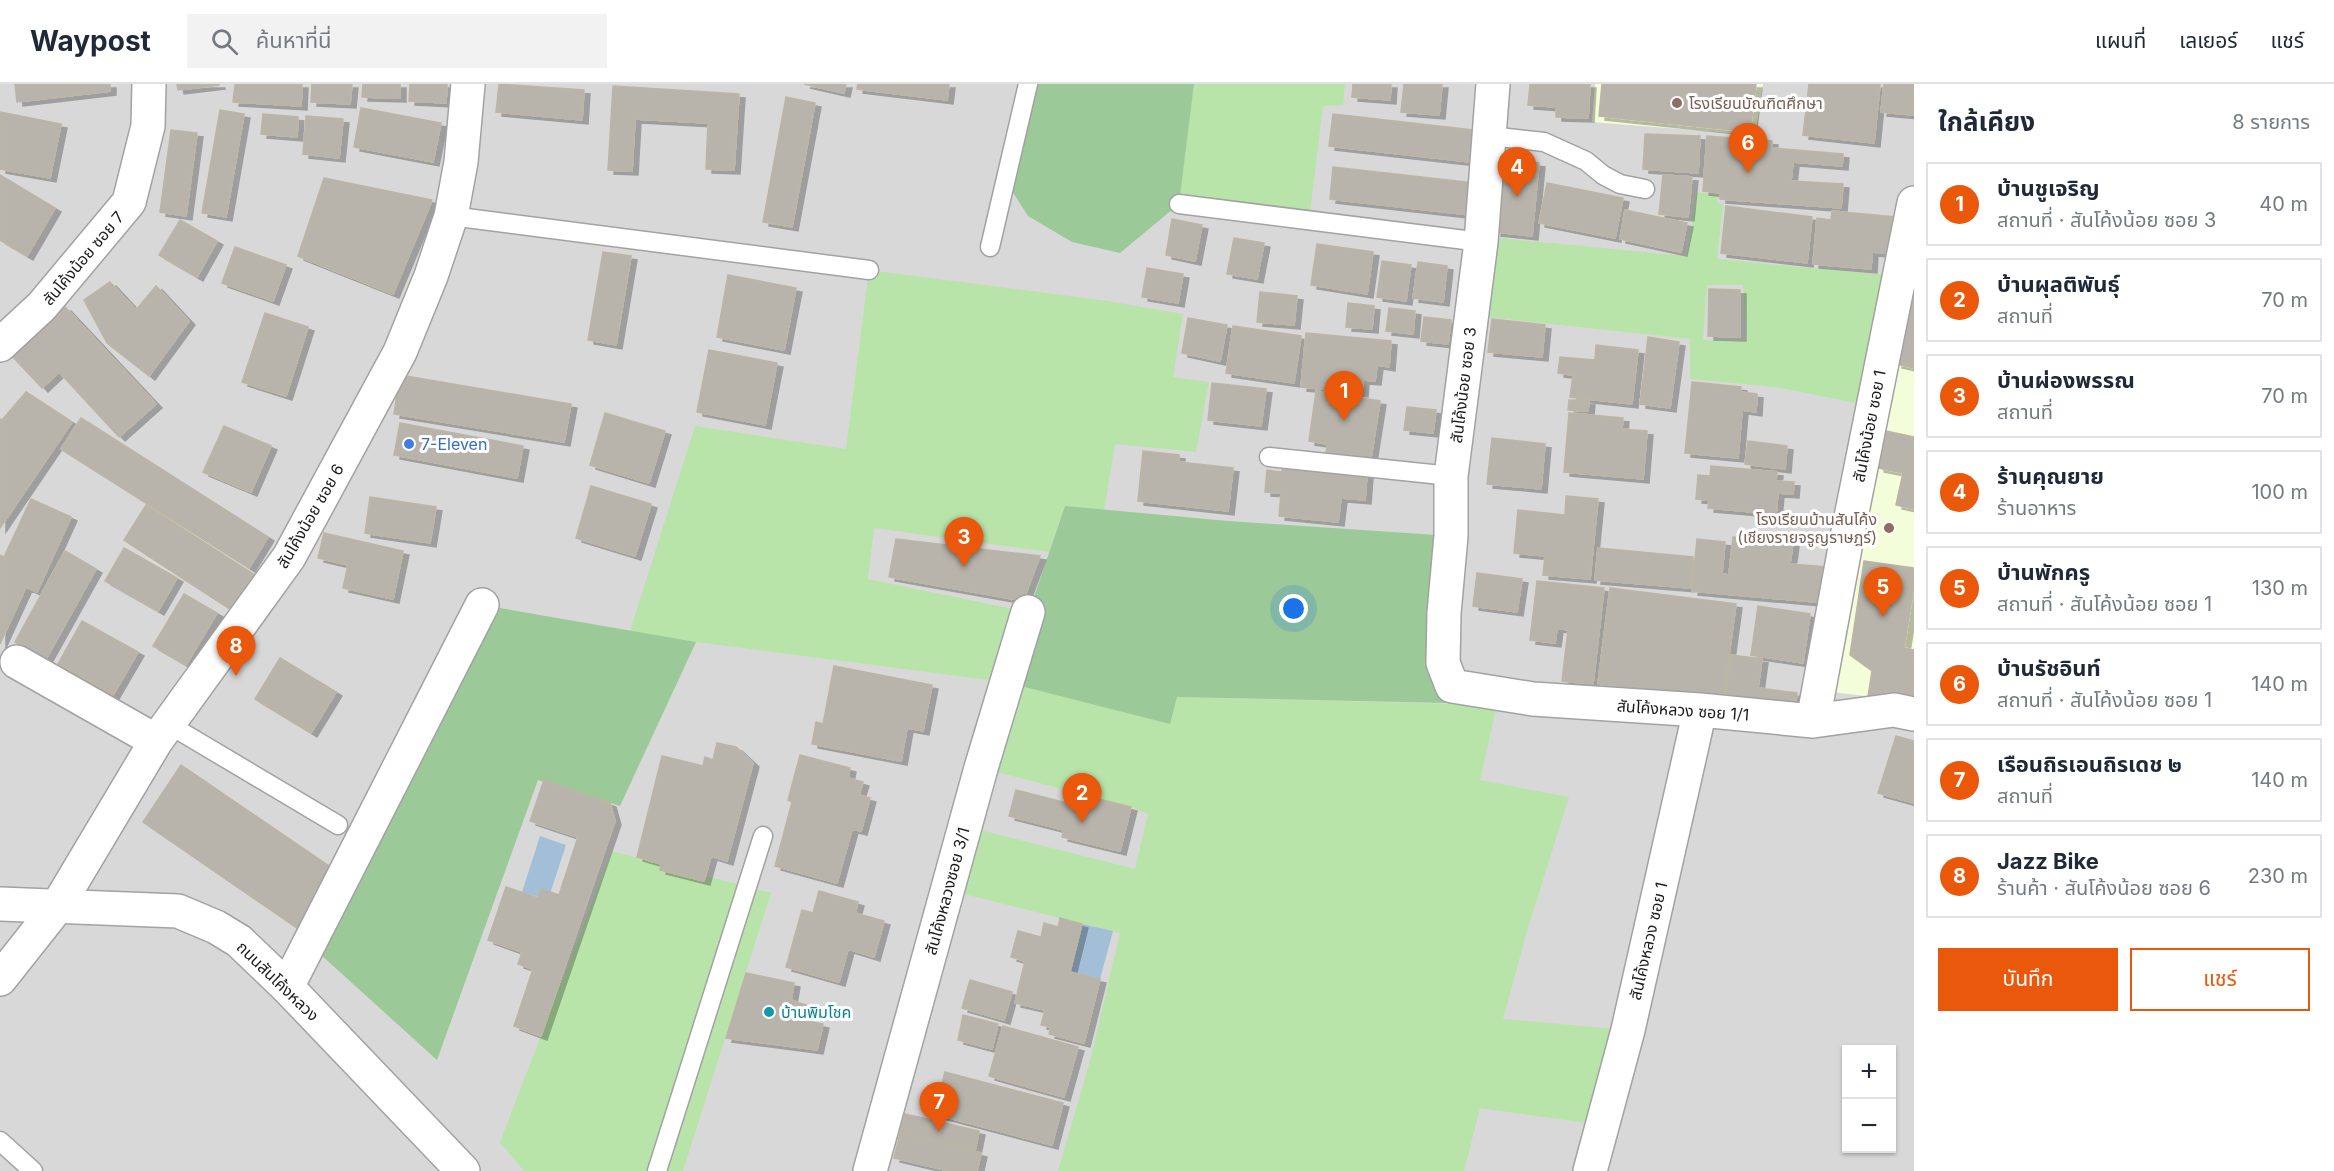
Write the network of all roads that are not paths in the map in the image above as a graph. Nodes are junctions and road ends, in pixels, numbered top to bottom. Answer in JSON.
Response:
{"nodes":[{"id":1,"x":149,"y":84,"type":"edge"},
{"id":2,"x":468,"y":84,"type":"edge"},
{"id":3,"x":1028,"y":84,"type":"edge"},
{"id":4,"x":1494,"y":84,"type":"edge"},
{"id":5,"x":1490,"y":136,"type":"junction"},
{"id":6,"x":1645,"y":189,"type":"dead end"},
{"id":7,"x":1914,"y":203,"type":"edge"},
{"id":8,"x":1179,"y":204,"type":"dead end"},
{"id":9,"x":451,"y":216,"type":"junction"},
{"id":10,"x":1481,"y":242,"type":"junction"},
{"id":11,"x":990,"y":247,"type":"dead end"},
{"id":12,"x":869,"y":270,"type":"dead end"},
{"id":13,"x":0,"y":345,"type":"edge"},
{"id":14,"x":1269,"y":457,"type":"dead end"},
{"id":15,"x":1452,"y":476,"type":"junction"},
{"id":16,"x":482,"y":605,"type":"dead end"},
{"id":17,"x":1028,"y":612,"type":"dead end"},
{"id":18,"x":17,"y":662,"type":"dead end"},
{"id":19,"x":1452,"y":686,"type":"joint"},
{"id":20,"x":1700,"y":710,"type":"junction"},
{"id":21,"x":1914,"y":714,"type":"edge"},
{"id":22,"x":1813,"y":721,"type":"junction"},
{"id":23,"x":162,"y":733,"type":"junction"},
{"id":24,"x":338,"y":825,"type":"dead end"},
{"id":25,"x":763,"y":836,"type":"dead end"},
{"id":26,"x":0,"y":904,"type":"edge"},
{"id":27,"x":57,"y":907,"type":"junction"},
{"id":28,"x":0,"y":979,"type":"edge"},
{"id":29,"x":287,"y":987,"type":"junction"},
{"id":30,"x":0,"y":1141,"type":"edge"},
{"id":31,"x":33,"y":1171,"type":"edge"},
{"id":32,"x":463,"y":1171,"type":"edge"},
{"id":33,"x":657,"y":1171,"type":"edge"},
{"id":34,"x":870,"y":1171,"type":"edge"},
{"id":35,"x":1590,"y":1171,"type":"edge"}],
"edges":[{"from":1,"to":13,"type":"street","name":"สันโค้งน้อย ซอย 7"},
{"from":2,"to":9,"type":"street","name":"สันโค้งน้อย ซอย 6"},
{"from":3,"to":11,"type":"lane"},
{"from":4,"to":5,"type":"street","name":"สันโค้งน้อย ซอย 3"},
{"from":5,"to":6,"type":"lane"},
{"from":5,"to":10,"type":"street","name":"สันโค้งน้อย ซอย 3"},
{"from":7,"to":22,"type":"street","name":"สันโค้งน้อย ซอย 1"},
{"from":8,"to":10,"type":"lane"},
{"from":9,"to":12,"type":"lane"},
{"from":9,"to":23,"type":"street","name":"สันโค้งน้อย ซอย 6"},
{"from":10,"to":15,"type":"street","name":"สันโค้งน้อย ซอย 3"},
{"from":14,"to":15,"type":"lane"},
{"from":15,"to":19,"type":"street","name":"สันโค้งน้อย ซอย 3"},
{"from":16,"to":29,"type":"street"},
{"from":17,"to":34,"type":"street","name":"สันโค้งหลวงซอย 3/1"},
{"from":18,"to":23,"type":"street"},
{"from":19,"to":20,"type":"street","name":"สันโค้งหลวง ซอย 1/1"},
{"from":20,"to":22,"type":"street","name":"สันโค้งหลวง ซอย 1/1"},
{"from":20,"to":35,"type":"street","name":"สันโค้งหลวง ซอย 1"},
{"from":21,"to":22,"type":"street","name":"สันโค้งหลวง ซอย 1/1"},
{"from":23,"to":24,"type":"lane"},
{"from":23,"to":27,"type":"street","name":"สันโค้งน้อย ซอย 6"},
{"from":25,"to":33,"type":"lane"},
{"from":26,"to":27,"type":"street","name":"ถนนสันโค้งหลวง"},
{"from":27,"to":28,"type":"street","name":"สันโค้งน้อย ซอย 6"},
{"from":27,"to":29,"type":"street","name":"ถนนสันโค้งหลวง"},
{"from":29,"to":32,"type":"street","name":"ถนนสันโค้งหลวง"},
{"from":30,"to":31,"type":"lane"}]}
